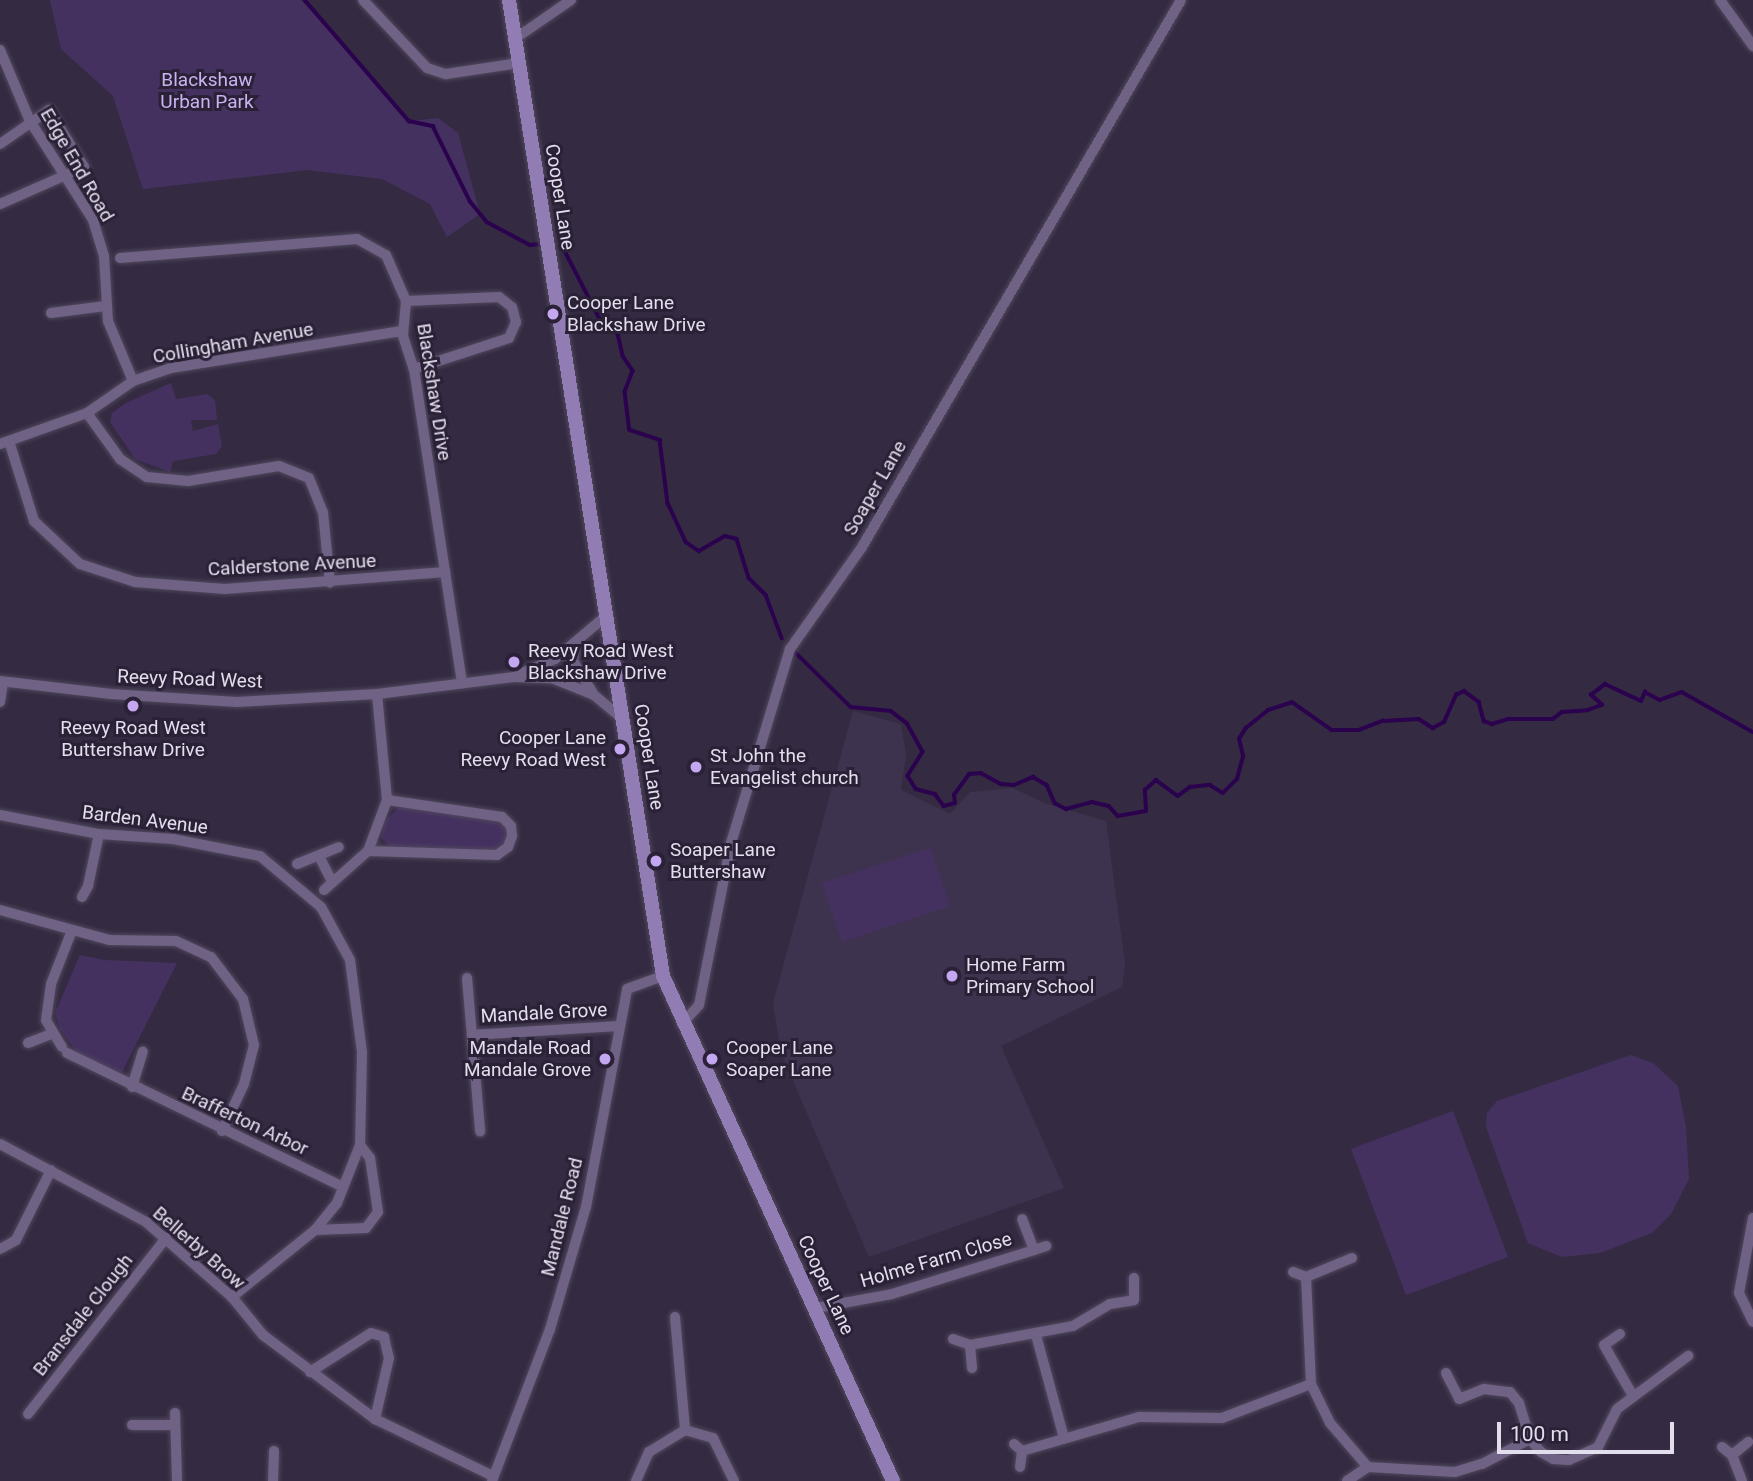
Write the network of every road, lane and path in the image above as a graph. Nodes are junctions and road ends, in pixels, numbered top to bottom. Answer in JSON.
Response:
{"nodes":[{"id":1,"x":363,"y":0,"type":"edge"},
{"id":2,"x":509,"y":0,"type":"edge"},
{"id":3,"x":571,"y":0,"type":"edge"},
{"id":4,"x":1181,"y":0,"type":"edge"},
{"id":5,"x":1720,"y":0,"type":"edge"},
{"id":6,"x":516,"y":38,"type":"junction"},
{"id":7,"x":1753,"y":46,"type":"edge"},
{"id":8,"x":0,"y":50,"type":"edge"},
{"id":9,"x":519,"y":63,"type":"junction"},
{"id":10,"x":30,"y":121,"type":"junction"},
{"id":11,"x":0,"y":144,"type":"edge"},
{"id":12,"x":65,"y":177,"type":"junction"},
{"id":13,"x":0,"y":205,"type":"edge"},
{"id":14,"x":120,"y":258,"type":"dead end"},
{"id":15,"x":406,"y":300,"type":"junction"},
{"id":16,"x":106,"y":306,"type":"junction"},
{"id":17,"x":51,"y":313,"type":"dead end"},
{"id":18,"x":403,"y":331,"type":"junction"},
{"id":19,"x":414,"y":369,"type":"junction"},
{"id":20,"x":133,"y":381,"type":"junction"},
{"id":21,"x":87,"y":413,"type":"junction"},
{"id":22,"x":5,"y":442,"type":"edge"},
{"id":23,"x":445,"y":572,"type":"junction"},
{"id":24,"x":330,"y":583,"type":"junction"},
{"id":25,"x":607,"y":615,"type":"junction"},
{"id":26,"x":576,"y":642,"type":"junction"},
{"id":27,"x":514,"y":677,"type":"junction"},
{"id":28,"x":2,"y":682,"type":"edge"},
{"id":29,"x":462,"y":683,"type":"junction"},
{"id":30,"x":377,"y":694,"type":"junction"},
{"id":31,"x":594,"y":695,"type":"junction"},
{"id":32,"x":0,"y":702,"type":"edge"},
{"id":33,"x":624,"y":720,"type":"junction"},
{"id":34,"x":387,"y":800,"type":"junction"},
{"id":35,"x":0,"y":816,"type":"edge"},
{"id":36,"x":99,"y":834,"type":"junction"},
{"id":37,"x":339,"y":847,"type":"dead end"},
{"id":38,"x":368,"y":851,"type":"junction"},
{"id":39,"x":319,"y":856,"type":"junction"},
{"id":40,"x":297,"y":864,"type":"dead end"},
{"id":41,"x":332,"y":882,"type":"junction"},
{"id":42,"x":324,"y":890,"type":"dead end"},
{"id":43,"x":82,"y":897,"type":"dead end"},
{"id":44,"x":0,"y":910,"type":"edge"},
{"id":45,"x":71,"y":933,"type":"junction"},
{"id":46,"x":663,"y":976,"type":"junction"},
{"id":47,"x":467,"y":978,"type":"dead end"},
{"id":48,"x":682,"y":1024,"type":"junction"},
{"id":49,"x":618,"y":1026,"type":"junction"},
{"id":50,"x":52,"y":1034,"type":"junction"},
{"id":51,"x":472,"y":1035,"type":"junction"},
{"id":52,"x":28,"y":1043,"type":"dead end"},
{"id":53,"x":143,"y":1052,"type":"dead end"},
{"id":54,"x":132,"y":1087,"type":"junction"},
{"id":55,"x":222,"y":1130,"type":"junction"},
{"id":56,"x":480,"y":1131,"type":"dead end"},
{"id":57,"x":360,"y":1145,"type":"junction"},
{"id":58,"x":1,"y":1149,"type":"edge"},
{"id":59,"x":51,"y":1170,"type":"junction"},
{"id":60,"x":343,"y":1187,"type":"junction"},
{"id":61,"x":1753,"y":1218,"type":"edge"},
{"id":62,"x":1022,"y":1219,"type":"dead end"},
{"id":63,"x":315,"y":1230,"type":"junction"},
{"id":64,"x":166,"y":1238,"type":"junction"},
{"id":65,"x":1046,"y":1246,"type":"dead end"},
{"id":66,"x":0,"y":1249,"type":"edge"},
{"id":67,"x":1034,"y":1250,"type":"junction"},
{"id":68,"x":1352,"y":1258,"type":"dead end"},
{"id":69,"x":1293,"y":1272,"type":"dead end"},
{"id":70,"x":1306,"y":1277,"type":"junction"},
{"id":71,"x":1134,"y":1278,"type":"dead end"},
{"id":72,"x":232,"y":1297,"type":"junction"},
{"id":73,"x":816,"y":1308,"type":"junction"},
{"id":74,"x":675,"y":1317,"type":"dead end"},
{"id":75,"x":1753,"y":1322,"type":"edge"},
{"id":76,"x":1620,"y":1334,"type":"dead end"},
{"id":77,"x":1036,"y":1335,"type":"junction"},
{"id":78,"x":953,"y":1339,"type":"dead end"},
{"id":79,"x":970,"y":1345,"type":"junction"},
{"id":80,"x":1688,"y":1356,"type":"dead end"},
{"id":81,"x":972,"y":1368,"type":"dead end"},
{"id":82,"x":310,"y":1372,"type":"junction"},
{"id":83,"x":1446,"y":1373,"type":"dead end"},
{"id":84,"x":1311,"y":1384,"type":"junction"},
{"id":85,"x":1633,"y":1396,"type":"junction"},
{"id":86,"x":175,"y":1413,"type":"dead end"},
{"id":87,"x":28,"y":1414,"type":"dead end"},
{"id":88,"x":375,"y":1419,"type":"junction"},
{"id":89,"x":132,"y":1424,"type":"dead end"},
{"id":90,"x":175,"y":1425,"type":"junction"},
{"id":91,"x":685,"y":1430,"type":"junction"},
{"id":92,"x":1064,"y":1438,"type":"junction"},
{"id":93,"x":1530,"y":1439,"type":"junction"},
{"id":94,"x":1748,"y":1442,"type":"dead end"},
{"id":95,"x":1722,"y":1447,"type":"dead end"},
{"id":96,"x":274,"y":1451,"type":"dead end"},
{"id":97,"x":1732,"y":1455,"type":"junction"},
{"id":98,"x":1020,"y":1467,"type":"dead end"},
{"id":99,"x":1368,"y":1467,"type":"junction"},
{"id":100,"x":492,"y":1478,"type":"edge"},
{"id":101,"x":177,"y":1481,"type":"edge"},
{"id":102,"x":273,"y":1481,"type":"edge"},
{"id":103,"x":636,"y":1481,"type":"edge"},
{"id":104,"x":734,"y":1481,"type":"edge"},
{"id":105,"x":893,"y":1481,"type":"edge"},
{"id":106,"x":1347,"y":1481,"type":"edge"},
{"id":107,"x":1742,"y":1481,"type":"edge"}],
"edges":[{"from":1,"to":9,"type":"street"},
{"from":2,"to":6,"type":"main road","name":"Cooper Lane"},
{"from":3,"to":6,"type":"street"},
{"from":4,"to":48,"type":"street","name":"Soaper Lane"},
{"from":5,"to":7,"type":"street"},
{"from":6,"to":9,"type":"main road","name":"Cooper Lane"},
{"from":8,"to":10,"type":"street","name":"Edge End Road"},
{"from":9,"to":25,"type":"main road","name":"Cooper Lane"},
{"from":10,"to":11,"type":"street"},
{"from":10,"to":12,"type":"street","name":"Edge End Road"},
{"from":10,"to":12,"type":"street"},
{"from":12,"to":13,"type":"street"},
{"from":12,"to":16,"type":"street","name":"Edge End Road"},
{"from":14,"to":15,"type":"street","name":"Blackshaw Drive"},
{"from":15,"to":18,"type":"street","name":"Blackshaw Drive"},
{"from":15,"to":19,"type":"street"},
{"from":16,"to":17,"type":"street"},
{"from":16,"to":20,"type":"street","name":"Edge End Road"},
{"from":18,"to":19,"type":"street","name":"Blackshaw Drive"},
{"from":18,"to":20,"type":"street","name":"Collingham Avenue"},
{"from":19,"to":23,"type":"street","name":"Blackshaw Drive"},
{"from":20,"to":21,"type":"street","name":"Collingham Avenue"},
{"from":21,"to":22,"type":"street","name":"Collingham Avenue"},
{"from":21,"to":24,"type":"street"},
{"from":22,"to":24,"type":"street","name":"Calderstone Avenue"},
{"from":23,"to":24,"type":"street","name":"Calderstone Avenue"},
{"from":23,"to":29,"type":"street","name":"Blackshaw Drive"},
{"from":25,"to":26,"type":"street"},
{"from":25,"to":33,"type":"main road","name":"Cooper Lane"},
{"from":26,"to":27,"type":"street"},
{"from":26,"to":31,"type":"street"},
{"from":27,"to":29,"type":"street","name":"Reevy Road West"},
{"from":27,"to":31,"type":"street"},
{"from":28,"to":30,"type":"street","name":"Reevy Road West"},
{"from":28,"to":32,"type":"street"},
{"from":29,"to":30,"type":"street","name":"Reevy Road West"},
{"from":30,"to":34,"type":"street"},
{"from":31,"to":33,"type":"street"},
{"from":33,"to":46,"type":"main road","name":"Cooper Lane"},
{"from":34,"to":38,"type":"street"},
{"from":34,"to":38,"type":"street"},
{"from":35,"to":36,"type":"street","name":"Barden Avenue"},
{"from":36,"to":43,"type":"street"},
{"from":36,"to":57,"type":"street","name":"Barden Avenue"},
{"from":37,"to":39,"type":"street"},
{"from":38,"to":41,"type":"street"},
{"from":39,"to":40,"type":"street"},
{"from":39,"to":41,"type":"street"},
{"from":41,"to":42,"type":"street"},
{"from":44,"to":45,"type":"street"},
{"from":45,"to":50,"type":"street"},
{"from":45,"to":55,"type":"street"},
{"from":46,"to":48,"type":"main road","name":"Cooper Lane"},
{"from":46,"to":49,"type":"street","name":"Mandale Road"},
{"from":47,"to":51,"type":"street","name":"Mandale Grove"},
{"from":48,"to":73,"type":"main road","name":"Cooper Lane"},
{"from":49,"to":51,"type":"street","name":"Mandale Grove"},
{"from":49,"to":100,"type":"street","name":"Mandale Road"},
{"from":50,"to":52,"type":"street"},
{"from":50,"to":54,"type":"street","name":"Brafferton Arbor"},
{"from":51,"to":56,"type":"street","name":"Mandale Grove"},
{"from":53,"to":54,"type":"street"},
{"from":54,"to":55,"type":"street","name":"Brafferton Arbor"},
{"from":55,"to":60,"type":"street","name":"Brafferton Arbor"},
{"from":57,"to":60,"type":"street","name":"Barden Avenue"},
{"from":57,"to":63,"type":"street"},
{"from":58,"to":59,"type":"street","name":"Bellerby Brow"},
{"from":59,"to":64,"type":"street","name":"Bellerby Brow"},
{"from":59,"to":66,"type":"street"},
{"from":60,"to":63,"type":"street","name":"Barden Avenue"},
{"from":61,"to":75,"type":"street"},
{"from":62,"to":67,"type":"street","name":"Holme Farm Close"},
{"from":63,"to":72,"type":"street","name":"Barden Avenue"},
{"from":64,"to":72,"type":"street","name":"Bellerby Brow"},
{"from":64,"to":87,"type":"street","name":"Bransdale Clough"},
{"from":65,"to":67,"type":"street"},
{"from":67,"to":73,"type":"street","name":"Holme Farm Close"},
{"from":68,"to":70,"type":"street"},
{"from":69,"to":70,"type":"street"},
{"from":70,"to":84,"type":"street"},
{"from":71,"to":77,"type":"street"},
{"from":72,"to":82,"type":"street","name":"Bellerby Brow"},
{"from":73,"to":105,"type":"main road","name":"Cooper Lane"},
{"from":74,"to":91,"type":"street"},
{"from":76,"to":85,"type":"street"},
{"from":77,"to":79,"type":"street"},
{"from":77,"to":92,"type":"street"},
{"from":78,"to":79,"type":"street"},
{"from":79,"to":81,"type":"street"},
{"from":80,"to":85,"type":"street"},
{"from":82,"to":88,"type":"street","name":"Bellerby Brow"},
{"from":82,"to":88,"type":"street"},
{"from":83,"to":93,"type":"street"},
{"from":84,"to":92,"type":"street"},
{"from":84,"to":99,"type":"street"},
{"from":85,"to":93,"type":"street"},
{"from":86,"to":90,"type":"street"},
{"from":88,"to":100,"type":"street","name":"Bellerby Brow"},
{"from":89,"to":90,"type":"street"},
{"from":90,"to":101,"type":"street"},
{"from":91,"to":103,"type":"street"},
{"from":91,"to":104,"type":"street"},
{"from":92,"to":98,"type":"street"},
{"from":93,"to":99,"type":"street"},
{"from":94,"to":97,"type":"street"},
{"from":95,"to":97,"type":"street"},
{"from":96,"to":102,"type":"street"},
{"from":97,"to":107,"type":"street"},
{"from":99,"to":106,"type":"street"}]}
